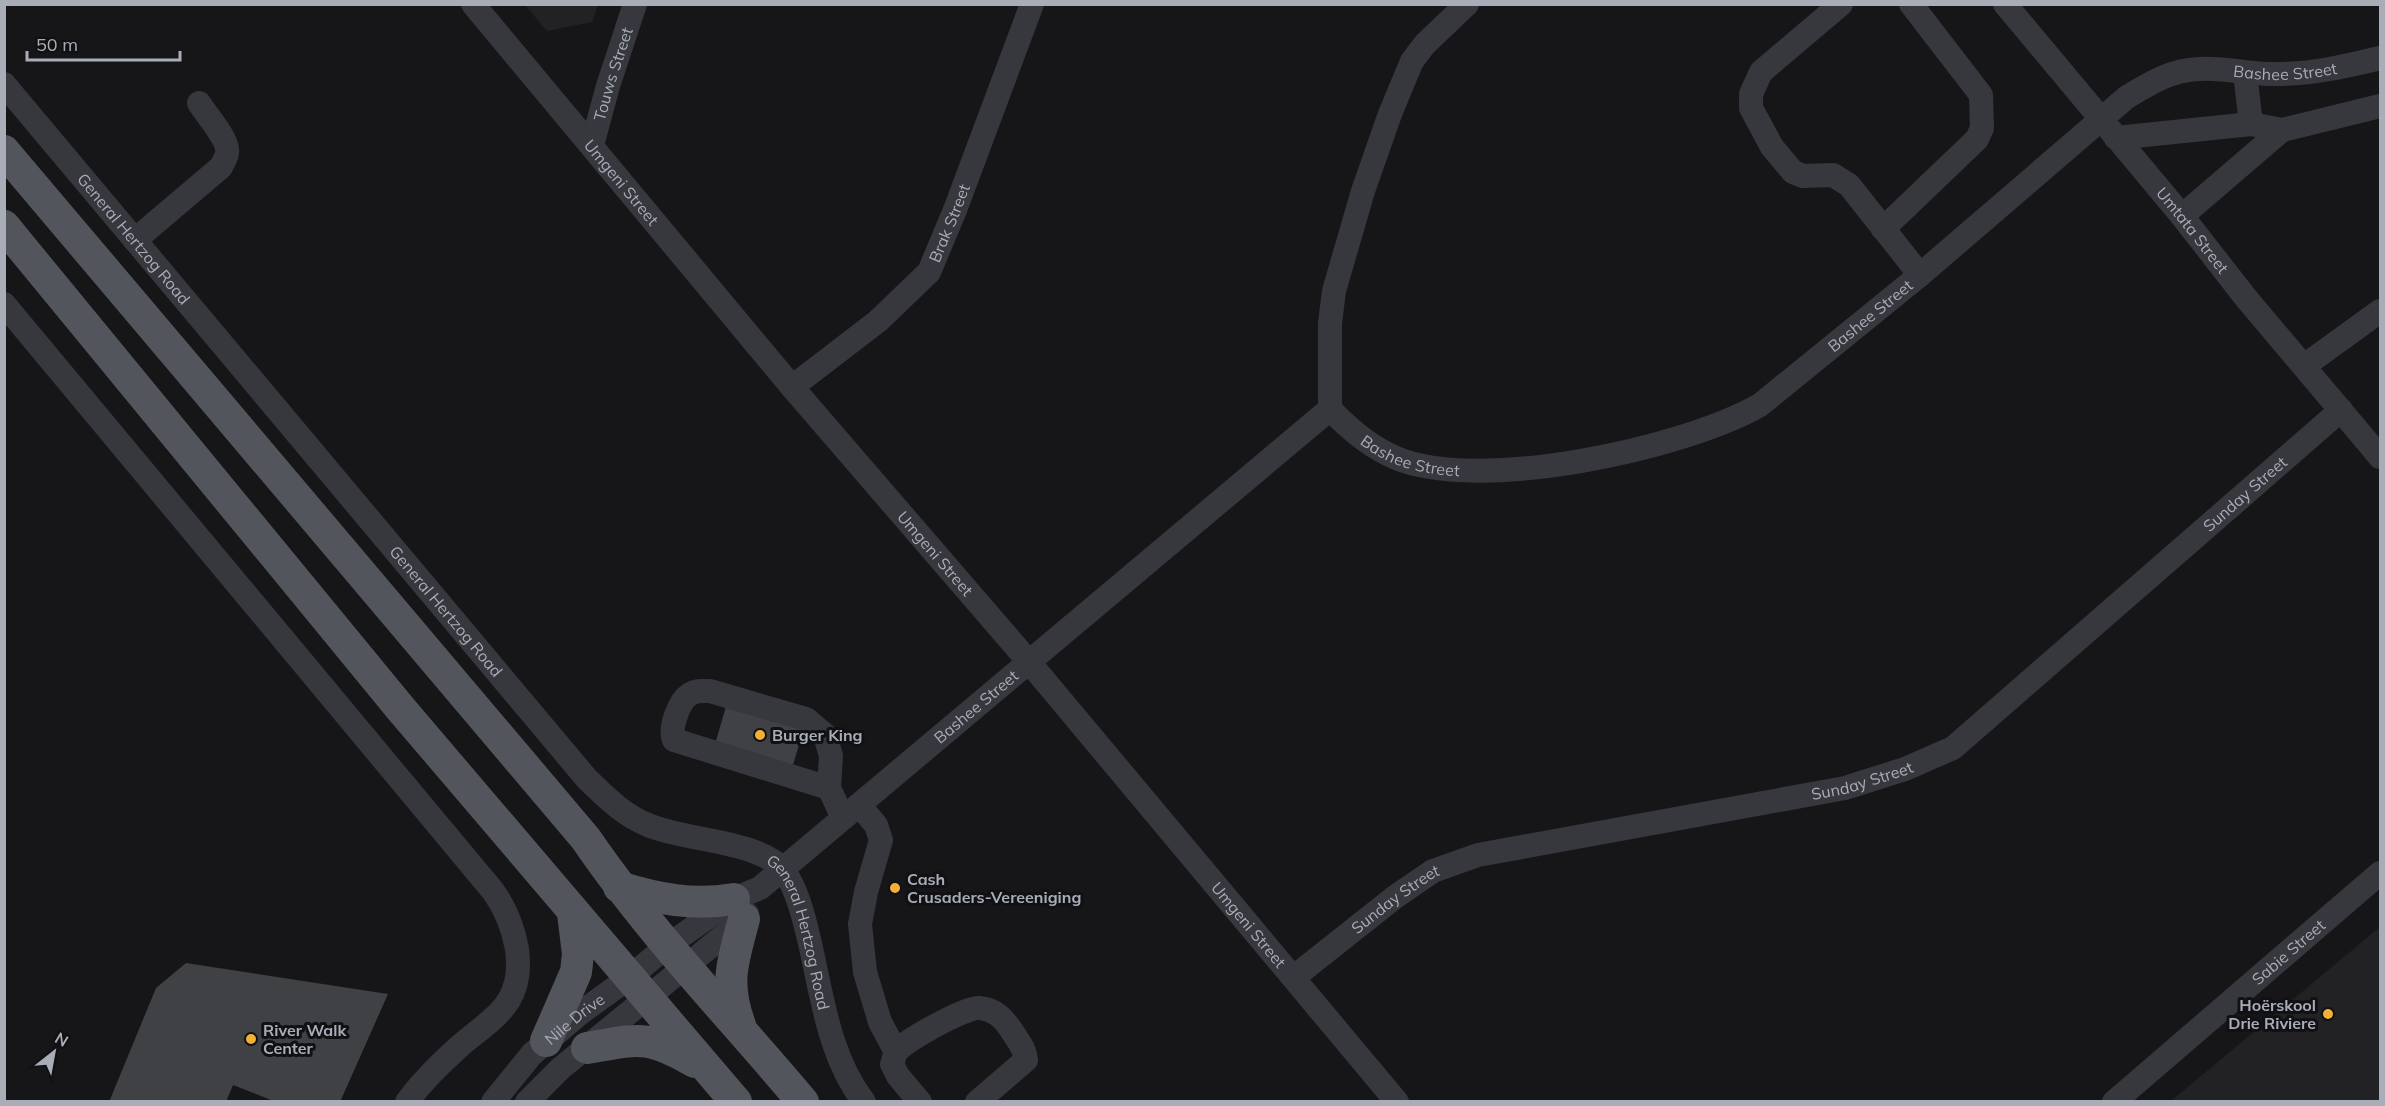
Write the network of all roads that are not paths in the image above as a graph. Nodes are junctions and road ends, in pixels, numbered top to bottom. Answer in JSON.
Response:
{"nodes":[{"id":1,"x":473,"y":4,"type":"edge"},
{"id":2,"x":635,"y":4,"type":"edge"},
{"id":3,"x":1032,"y":4,"type":"edge"},
{"id":4,"x":1467,"y":4,"type":"edge"},
{"id":5,"x":1841,"y":4,"type":"edge"},
{"id":6,"x":1911,"y":4,"type":"edge"},
{"id":7,"x":2005,"y":4,"type":"edge"},
{"id":8,"x":2380,"y":58,"type":"edge"},
{"id":9,"x":2245,"y":73,"type":"junction"},
{"id":10,"x":4,"y":84,"type":"edge"},
{"id":11,"x":199,"y":103,"type":"dead end"},
{"id":12,"x":2380,"y":106,"type":"edge"},
{"id":13,"x":2252,"y":124,"type":"junction"},
{"id":14,"x":2108,"y":129,"type":"junction"},
{"id":15,"x":2282,"y":130,"type":"junction"},
{"id":16,"x":592,"y":145,"type":"junction"},
{"id":17,"x":4,"y":151,"type":"edge"},
{"id":18,"x":2182,"y":216,"type":"junction"},
{"id":19,"x":4,"y":226,"type":"edge"},
{"id":20,"x":1883,"y":229,"type":"junction"},
{"id":21,"x":135,"y":240,"type":"junction"},
{"id":22,"x":1920,"y":275,"type":"junction"},
{"id":23,"x":4,"y":304,"type":"edge"},
{"id":24,"x":2380,"y":311,"type":"edge"},
{"id":25,"x":2304,"y":366,"type":"junction"},
{"id":26,"x":792,"y":387,"type":"junction"},
{"id":27,"x":1330,"y":409,"type":"junction"},
{"id":28,"x":2341,"y":410,"type":"junction"},
{"id":29,"x":2380,"y":457,"type":"edge"},
{"id":30,"x":1029,"y":662,"type":"junction"},
{"id":31,"x":829,"y":788,"type":"junction"},
{"id":32,"x":851,"y":811,"type":"junction"},
{"id":33,"x":782,"y":869,"type":"junction"},
{"id":34,"x":2380,"y":873,"type":"edge"},
{"id":35,"x":619,"y":887,"type":"junction"},
{"id":36,"x":746,"y":902,"type":"junction"},
{"id":37,"x":573,"y":913,"type":"junction"},
{"id":38,"x":677,"y":956,"type":"junction"},
{"id":39,"x":1294,"y":977,"type":"junction"},
{"id":40,"x":639,"y":988,"type":"junction"},
{"id":41,"x":742,"y":1029,"type":"junction"},
{"id":42,"x":546,"y":1041,"type":"junction"},
{"id":43,"x":587,"y":1048,"type":"junction"},
{"id":44,"x":896,"y":1052,"type":"junction"},
{"id":45,"x":711,"y":1071,"type":"junction"},
{"id":46,"x":407,"y":1101,"type":"edge"},
{"id":47,"x":493,"y":1101,"type":"edge"},
{"id":48,"x":527,"y":1101,"type":"edge"},
{"id":49,"x":736,"y":1101,"type":"edge"},
{"id":50,"x":802,"y":1101,"type":"edge"},
{"id":51,"x":864,"y":1101,"type":"edge"},
{"id":52,"x":920,"y":1101,"type":"edge"},
{"id":53,"x":977,"y":1101,"type":"edge"},
{"id":54,"x":1397,"y":1101,"type":"edge"},
{"id":55,"x":2114,"y":1101,"type":"edge"}],
"edges":[{"from":1,"to":16,"type":"street","name":"Umgeni Street"},
{"from":2,"to":16,"type":"street","name":"Touws Street"},
{"from":3,"to":26,"type":"street","name":"Brak Street"},
{"from":4,"to":27,"type":"street"},
{"from":5,"to":20,"type":"street"},
{"from":6,"to":20,"type":"street"},
{"from":7,"to":14,"type":"street","name":"Umtata Street"},
{"from":8,"to":9,"type":"street","name":"Bashee Street"},
{"from":9,"to":13,"type":"street"},
{"from":9,"to":14,"type":"street","name":"Bashee Street"},
{"from":10,"to":21,"type":"street","name":"General Hertzog Road"},
{"from":11,"to":21,"type":"street"},
{"from":12,"to":15,"type":"street"},
{"from":13,"to":14,"type":"street"},
{"from":13,"to":15,"type":"street"},
{"from":14,"to":18,"type":"street","name":"Umtata Street"},
{"from":14,"to":22,"type":"street","name":"Bashee Street"},
{"from":15,"to":18,"type":"street"},
{"from":16,"to":26,"type":"street","name":"Umgeni Street"},
{"from":17,"to":35,"type":"main road"},
{"from":18,"to":25,"type":"street","name":"Umtata Street"},
{"from":19,"to":37,"type":"main road"},
{"from":20,"to":22,"type":"street"},
{"from":21,"to":33,"type":"street","name":"General Hertzog Road"},
{"from":22,"to":27,"type":"street","name":"Bashee Street"},
{"from":23,"to":46,"type":"street"},
{"from":24,"to":25,"type":"street"},
{"from":25,"to":28,"type":"street","name":"Umtata Street"},
{"from":26,"to":30,"type":"street","name":"Umgeni Street"},
{"from":27,"to":30,"type":"street","name":"Bashee Street"},
{"from":28,"to":29,"type":"street","name":"Umtata Street"},
{"from":28,"to":39,"type":"street","name":"Sunday Street"},
{"from":30,"to":32,"type":"street","name":"Bashee Street"},
{"from":30,"to":39,"type":"street","name":"Umgeni Street"},
{"from":31,"to":31,"type":"street"},
{"from":31,"to":32,"type":"street"},
{"from":32,"to":33,"type":"street","name":"Bashee Street"},
{"from":32,"to":44,"type":"street"},
{"from":33,"to":36,"type":"street","name":"Bashee Street"},
{"from":33,"to":51,"type":"street","name":"General Hertzog Road"},
{"from":34,"to":55,"type":"street","name":"Sabie Street"},
{"from":35,"to":36,"type":"main road"},
{"from":35,"to":38,"type":"main road"},
{"from":36,"to":38,"type":"street","name":"Bashee Street"},
{"from":36,"to":41,"type":"main road"},
{"from":37,"to":40,"type":"main road"},
{"from":37,"to":42,"type":"main road"},
{"from":38,"to":40,"type":"street","name":"Nile Drive"},
{"from":38,"to":41,"type":"main road"},
{"from":39,"to":54,"type":"street","name":"Umgeni Street"},
{"from":40,"to":42,"type":"street","name":"Nile Drive"},
{"from":40,"to":43,"type":"street","name":"Nile Drive"},
{"from":40,"to":45,"type":"main road"},
{"from":41,"to":50,"type":"main road"},
{"from":42,"to":47,"type":"street","name":"Nile Drive"},
{"from":43,"to":45,"type":"main road"},
{"from":43,"to":48,"type":"street","name":"Nile Drive"},
{"from":44,"to":52,"type":"street"},
{"from":44,"to":53,"type":"street"},
{"from":45,"to":49,"type":"main road"}]}
